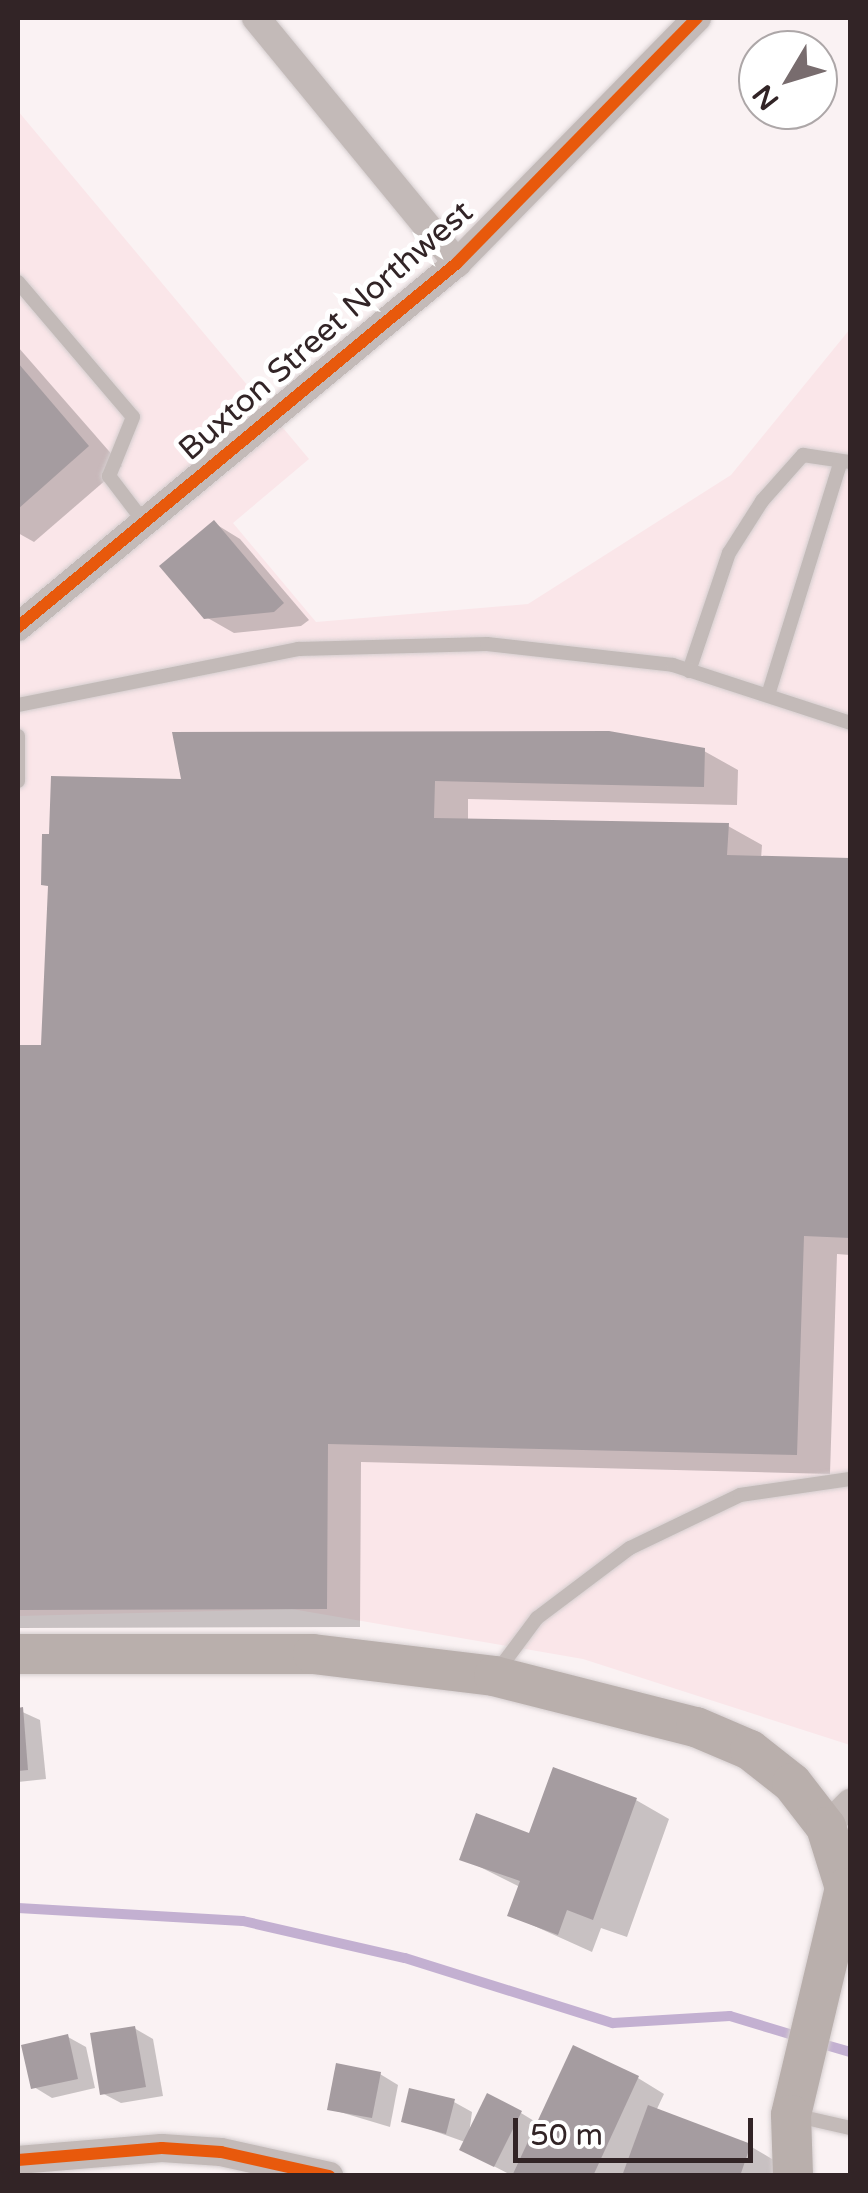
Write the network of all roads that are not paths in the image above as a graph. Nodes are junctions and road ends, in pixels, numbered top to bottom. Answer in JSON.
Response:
{"nodes":[{"id":1,"x":256,"y":18,"type":"edge"},
{"id":2,"x":697,"y":18,"type":"edge"},
{"id":3,"x":457,"y":263,"type":"junction"},
{"id":4,"x":18,"y":282,"type":"edge"},
{"id":5,"x":846,"y":461,"type":"edge"},
{"id":6,"x":144,"y":522,"type":"junction"},
{"id":7,"x":18,"y":627,"type":"edge"},
{"id":8,"x":690,"y":670,"type":"junction"},
{"id":9,"x":768,"y":695,"type":"junction"},
{"id":10,"x":18,"y":704,"type":"edge"},
{"id":11,"x":850,"y":723,"type":"edge"},
{"id":12,"x":18,"y":736,"type":"edge"},
{"id":13,"x":18,"y":781,"type":"edge"},
{"id":14,"x":850,"y":1479,"type":"edge"},
{"id":15,"x":18,"y":1654,"type":"edge"},
{"id":16,"x":494,"y":1676,"type":"junction"},
{"id":17,"x":838,"y":1815,"type":"edge"},
{"id":18,"x":791,"y":2115,"type":"junction"},
{"id":19,"x":850,"y":2128,"type":"edge"},
{"id":20,"x":18,"y":2160,"type":"edge"},
{"id":21,"x":330,"y":2176,"type":"edge"},
{"id":22,"x":792,"y":2176,"type":"edge"}],
"edges":[{"from":1,"to":3,"type":"street"},
{"from":2,"to":3,"type":"street","name":"Buxton Street Northwest"},
{"from":3,"to":6,"type":"street","name":"Buxton Street Northwest"},
{"from":4,"to":6,"type":"lane"},
{"from":5,"to":8,"type":"lane"},
{"from":5,"to":9,"type":"lane"},
{"from":6,"to":7,"type":"street","name":"Buxton Street Northwest"},
{"from":8,"to":9,"type":"lane"},
{"from":8,"to":10,"type":"lane"},
{"from":9,"to":11,"type":"lane"},
{"from":12,"to":13,"type":"lane"},
{"from":14,"to":16,"type":"lane"},
{"from":15,"to":16,"type":"main road"},
{"from":16,"to":17,"type":"main road"},
{"from":17,"to":18,"type":"main road"},
{"from":18,"to":19,"type":"lane"},
{"from":18,"to":22,"type":"main road"},
{"from":20,"to":21,"type":"street"}]}
